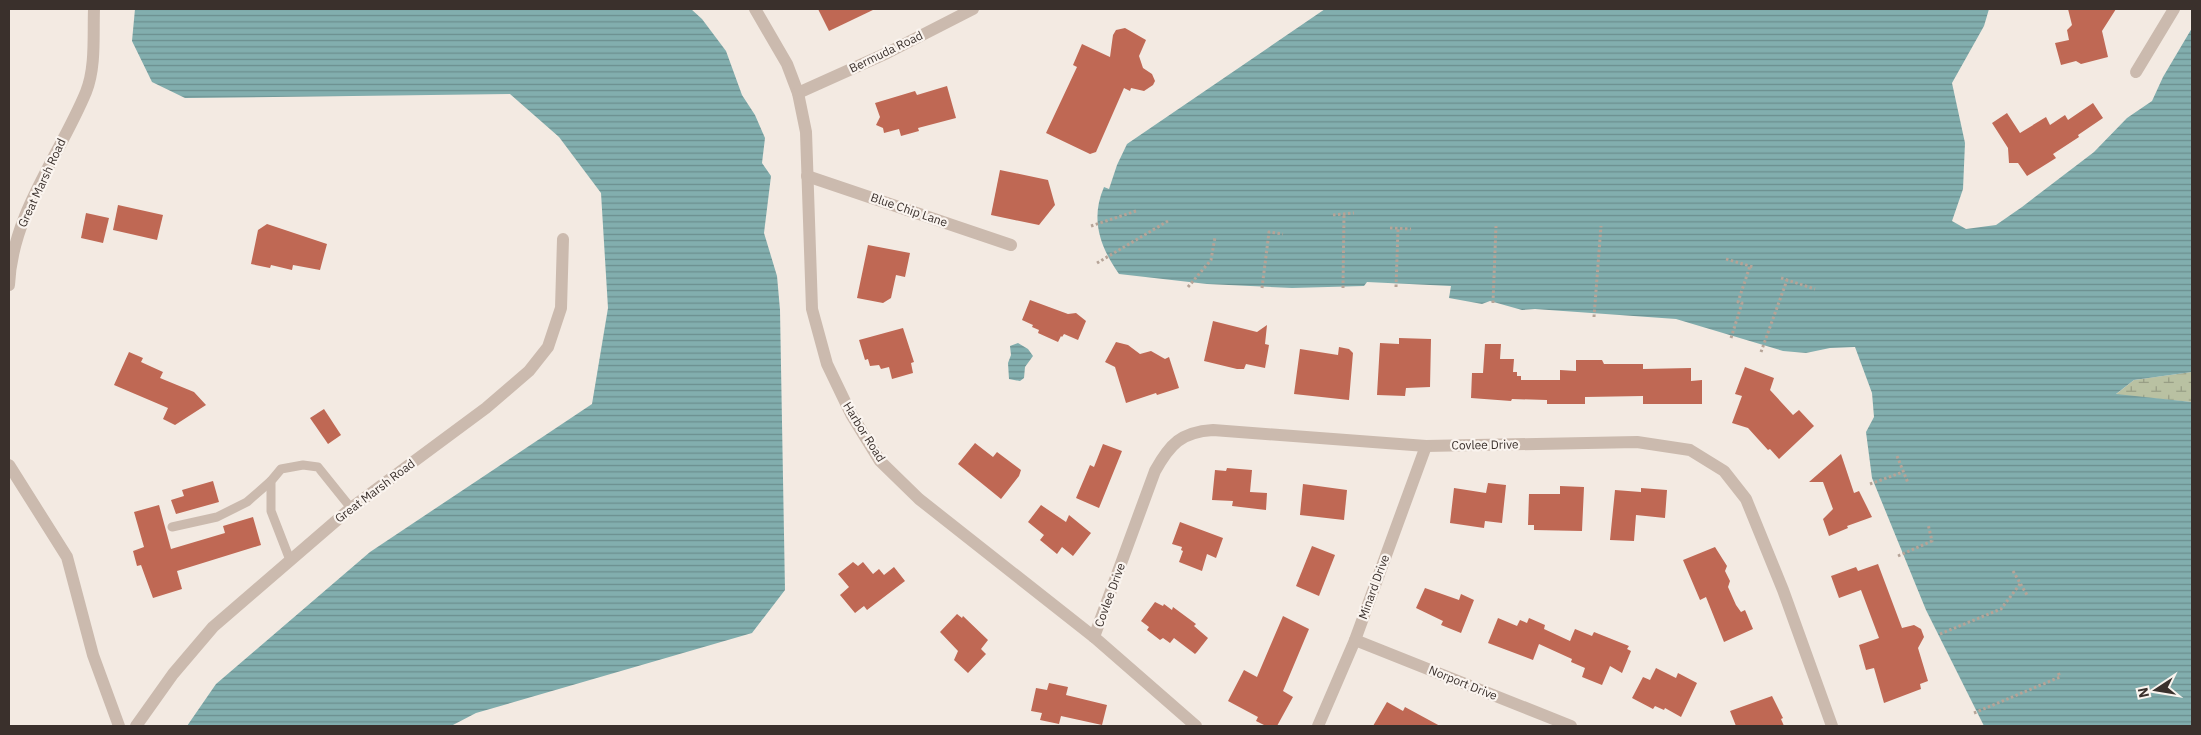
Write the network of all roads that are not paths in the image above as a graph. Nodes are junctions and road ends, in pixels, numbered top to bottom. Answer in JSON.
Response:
{"nodes":[{"id":1,"x":94,"y":9,"type":"edge"},
{"id":2,"x":755,"y":9,"type":"edge"},
{"id":3,"x":973,"y":9,"type":"edge"},
{"id":4,"x":2174,"y":9,"type":"edge"},
{"id":5,"x":2136,"y":72,"type":"dead end"},
{"id":6,"x":798,"y":92,"type":"junction"},
{"id":7,"x":807,"y":176,"type":"junction"},
{"id":8,"x":563,"y":238,"type":"dead end"},
{"id":9,"x":1011,"y":245,"type":"dead end"},
{"id":10,"x":9,"y":285,"type":"edge"},
{"id":11,"x":1426,"y":446,"type":"junction"},
{"id":12,"x":9,"y":465,"type":"edge"},
{"id":13,"x":271,"y":481,"type":"junction"},
{"id":14,"x":351,"y":508,"type":"junction"},
{"id":15,"x":172,"y":527,"type":"dead end"},
{"id":16,"x":290,"y":560,"type":"junction"},
{"id":17,"x":1094,"y":637,"type":"junction"},
{"id":18,"x":1355,"y":640,"type":"junction"},
{"id":19,"x":119,"y":726,"type":"edge"},
{"id":20,"x":136,"y":726,"type":"edge"},
{"id":21,"x":1196,"y":726,"type":"edge"},
{"id":22,"x":1318,"y":726,"type":"edge"},
{"id":23,"x":1571,"y":726,"type":"edge"},
{"id":24,"x":1832,"y":726,"type":"edge"}],
"edges":[{"from":1,"to":10,"type":"street","name":"Great Marsh Road"},
{"from":2,"to":6,"type":"street","name":"Harbor Road"},
{"from":3,"to":6,"type":"street","name":"Bermuda Road"},
{"from":4,"to":5,"type":"street"},
{"from":6,"to":7,"type":"street","name":"Harbor Road"},
{"from":7,"to":9,"type":"street","name":"Blue Chip Lane"},
{"from":7,"to":17,"type":"street","name":"Harbor Road"},
{"from":8,"to":14,"type":"street","name":"Great Marsh Road"},
{"from":11,"to":17,"type":"street","name":"Covlee Drive"},
{"from":11,"to":18,"type":"street","name":"Minard Drive"},
{"from":11,"to":24,"type":"street","name":"Covlee Drive"},
{"from":12,"to":19,"type":"street"},
{"from":13,"to":14,"type":"lane"},
{"from":13,"to":15,"type":"lane"},
{"from":13,"to":16,"type":"lane"},
{"from":14,"to":16,"type":"street","name":"Great Marsh Road"},
{"from":16,"to":20,"type":"street","name":"Great Marsh Road"},
{"from":17,"to":21,"type":"street","name":"Harbor Road"},
{"from":18,"to":22,"type":"street","name":"Minard Drive"},
{"from":18,"to":23,"type":"street","name":"Norport Drive"}]}
